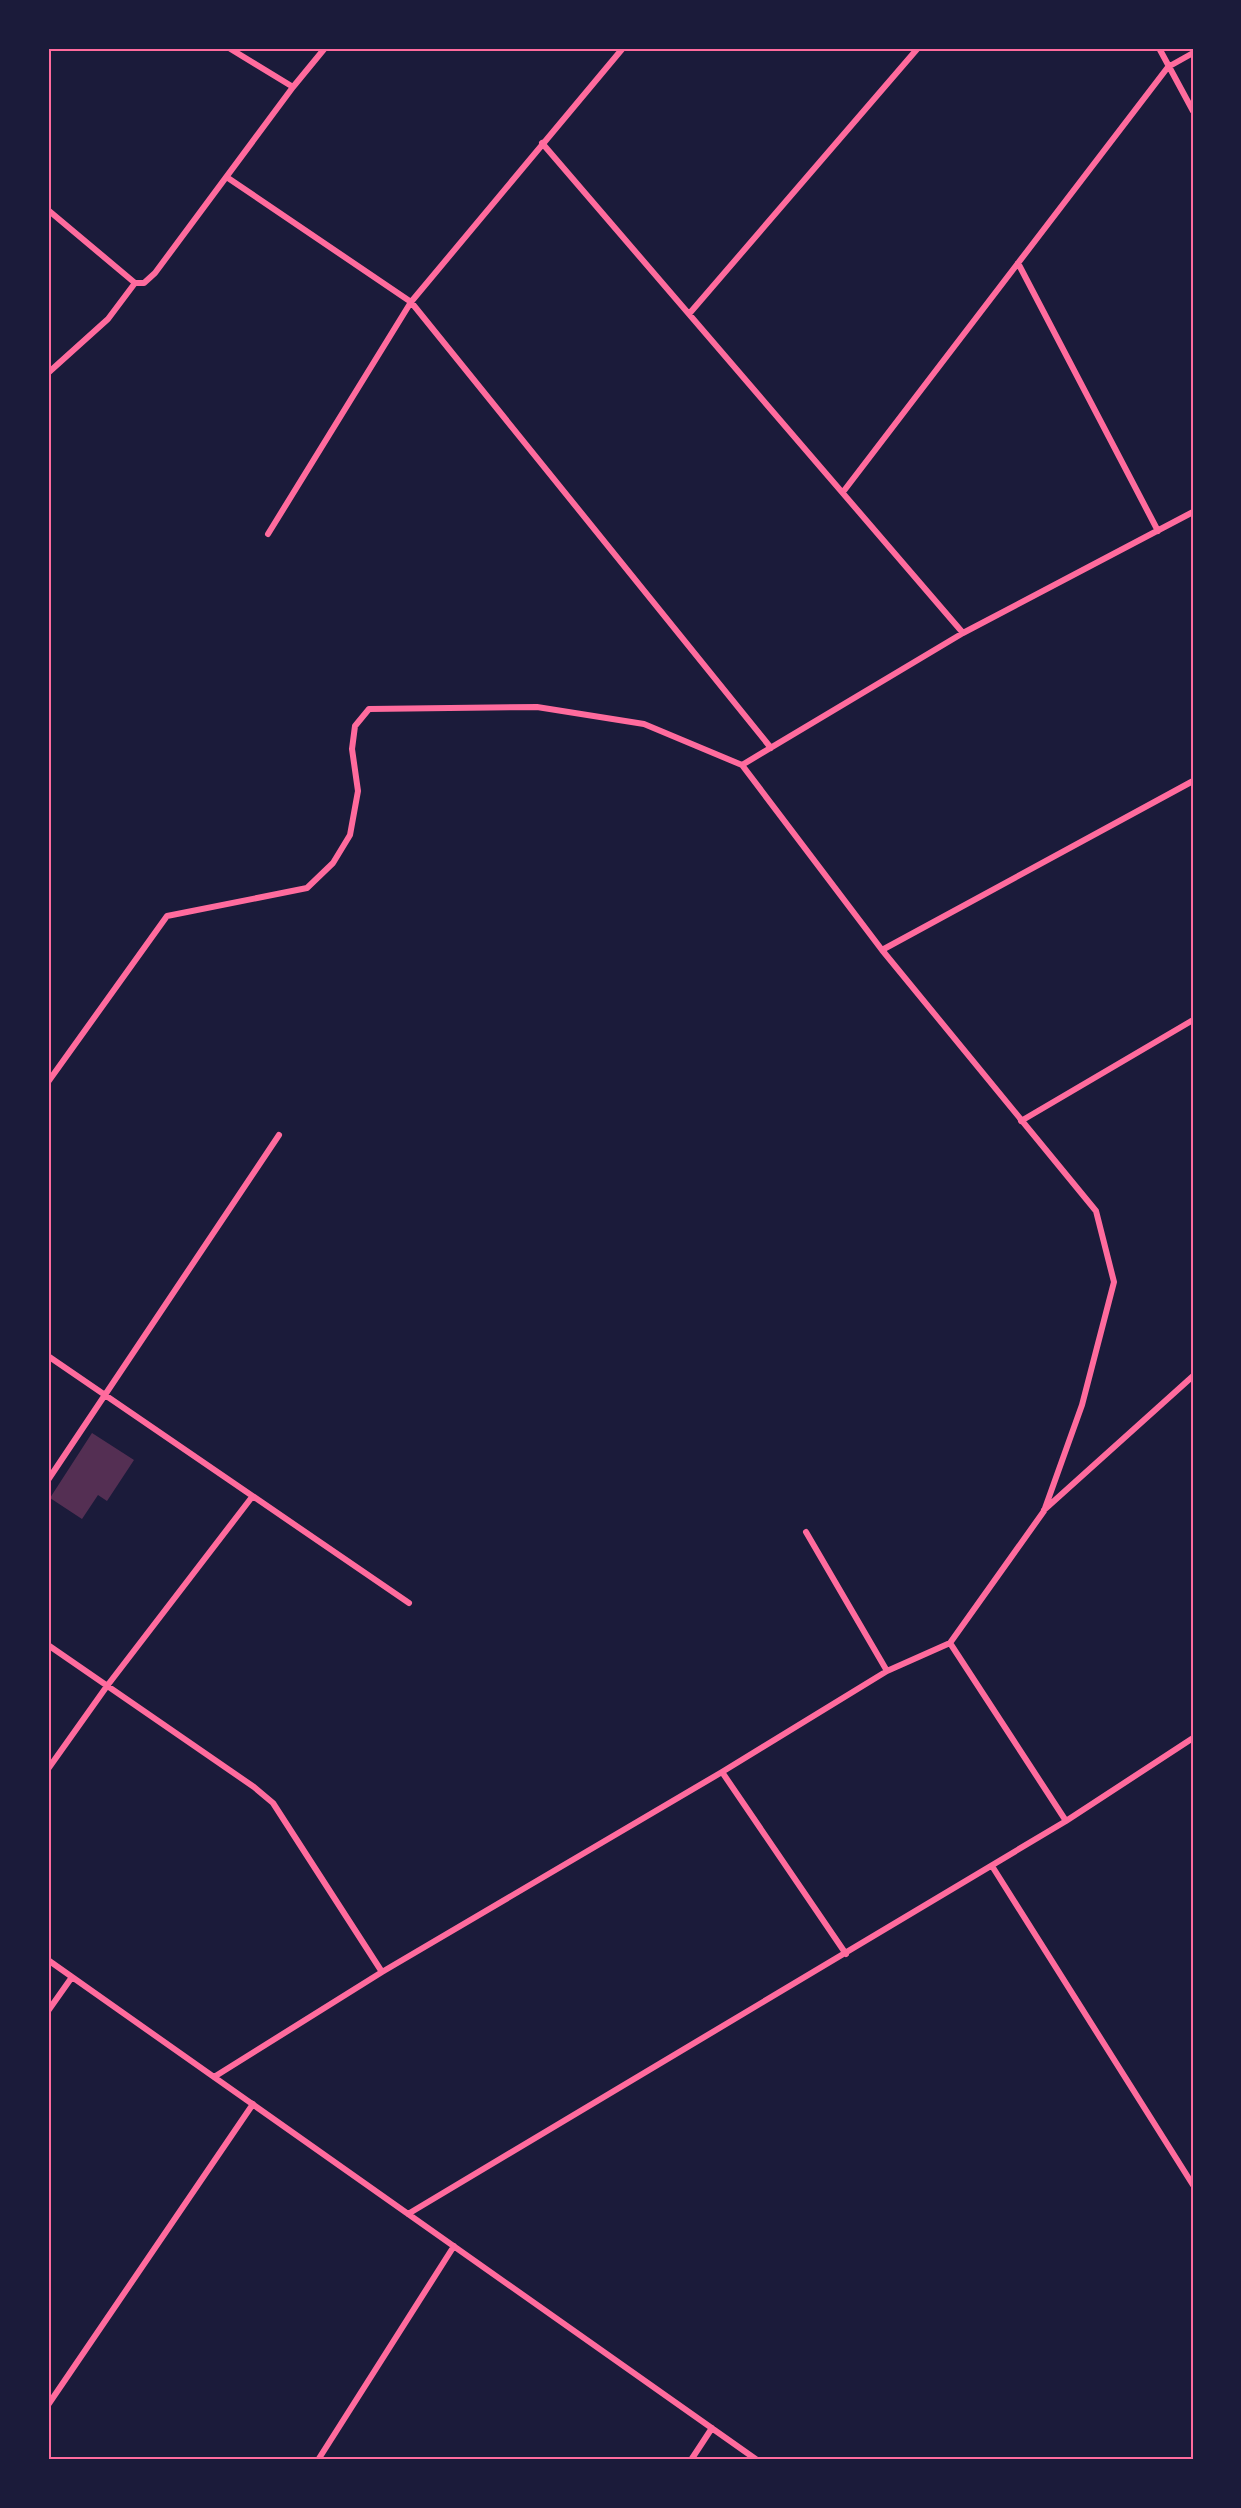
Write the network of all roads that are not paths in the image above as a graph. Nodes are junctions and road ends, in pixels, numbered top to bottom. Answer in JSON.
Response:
{"nodes":[{"id":1,"x":229,"y":48,"type":"edge"},
{"id":2,"x":325,"y":48,"type":"edge"},
{"id":3,"x":623,"y":48,"type":"edge"},
{"id":4,"x":918,"y":48,"type":"edge"},
{"id":5,"x":1158,"y":48,"type":"edge"},
{"id":6,"x":1193,"y":53,"type":"edge"},
{"id":7,"x":1168,"y":67,"type":"junction"},
{"id":8,"x":293,"y":87,"type":"junction"},
{"id":9,"x":1193,"y":111,"type":"edge"},
{"id":10,"x":542,"y":143,"type":"junction"},
{"id":11,"x":228,"y":178,"type":"junction"},
{"id":12,"x":48,"y":210,"type":"edge"},
{"id":13,"x":1018,"y":264,"type":"junction"},
{"id":14,"x":135,"y":282,"type":"junction"},
{"id":15,"x":411,"y":302,"type":"junction"},
{"id":16,"x":689,"y":314,"type":"junction"},
{"id":17,"x":48,"y":373,"type":"edge"},
{"id":18,"x":843,"y":492,"type":"junction"},
{"id":19,"x":1193,"y":512,"type":"edge"},
{"id":20,"x":1158,"y":531,"type":"junction"},
{"id":21,"x":268,"y":534,"type":"dead end"},
{"id":22,"x":963,"y":633,"type":"junction"},
{"id":23,"x":771,"y":748,"type":"junction"},
{"id":24,"x":742,"y":765,"type":"junction"},
{"id":25,"x":1193,"y":781,"type":"edge"},
{"id":26,"x":882,"y":950,"type":"junction"},
{"id":27,"x":1193,"y":1020,"type":"edge"},
{"id":28,"x":48,"y":1082,"type":"edge"},
{"id":29,"x":1021,"y":1121,"type":"junction"},
{"id":30,"x":279,"y":1136,"type":"dead end"},
{"id":31,"x":48,"y":1356,"type":"edge"},
{"id":32,"x":1193,"y":1376,"type":"edge"},
{"id":33,"x":105,"y":1395,"type":"junction"},
{"id":34,"x":48,"y":1480,"type":"edge"},
{"id":35,"x":252,"y":1497,"type":"junction"},
{"id":36,"x":1044,"y":1511,"type":"junction"},
{"id":37,"x":806,"y":1532,"type":"dead end"},
{"id":38,"x":409,"y":1603,"type":"dead end"},
{"id":39,"x":950,"y":1643,"type":"junction"},
{"id":40,"x":48,"y":1645,"type":"edge"},
{"id":41,"x":887,"y":1671,"type":"junction"},
{"id":42,"x":107,"y":1686,"type":"junction"},
{"id":43,"x":1192,"y":1740,"type":"edge"},
{"id":44,"x":48,"y":1769,"type":"edge"},
{"id":45,"x":722,"y":1772,"type":"junction"},
{"id":46,"x":1066,"y":1821,"type":"junction"},
{"id":47,"x":992,"y":1866,"type":"junction"},
{"id":48,"x":846,"y":1954,"type":"junction"},
{"id":49,"x":48,"y":1960,"type":"edge"},
{"id":50,"x":382,"y":1972,"type":"junction"},
{"id":51,"x":72,"y":1977,"type":"junction"},
{"id":52,"x":48,"y":2011,"type":"edge"},
{"id":53,"x":214,"y":2077,"type":"junction"},
{"id":54,"x":253,"y":2104,"type":"junction"},
{"id":55,"x":1193,"y":2185,"type":"edge"},
{"id":56,"x":408,"y":2214,"type":"junction"},
{"id":57,"x":454,"y":2246,"type":"junction"},
{"id":58,"x":48,"y":2405,"type":"edge"},
{"id":59,"x":712,"y":2428,"type":"junction"},
{"id":60,"x":318,"y":2460,"type":"edge"},
{"id":61,"x":691,"y":2460,"type":"edge"},
{"id":62,"x":757,"y":2460,"type":"edge"}],
"edges":[{"from":1,"to":8,"type":"street"},
{"from":2,"to":8,"type":"street"},
{"from":3,"to":10,"type":"street"},
{"from":4,"to":16,"type":"street"},
{"from":5,"to":7,"type":"street"},
{"from":6,"to":7,"type":"street"},
{"from":7,"to":9,"type":"street"},
{"from":7,"to":13,"type":"street"},
{"from":8,"to":11,"type":"street"},
{"from":10,"to":15,"type":"street"},
{"from":10,"to":16,"type":"street"},
{"from":11,"to":14,"type":"street"},
{"from":11,"to":15,"type":"street"},
{"from":12,"to":14,"type":"street"},
{"from":13,"to":18,"type":"street"},
{"from":13,"to":20,"type":"street"},
{"from":14,"to":17,"type":"street"},
{"from":15,"to":21,"type":"street"},
{"from":15,"to":23,"type":"street"},
{"from":16,"to":18,"type":"street"},
{"from":18,"to":22,"type":"street"},
{"from":19,"to":20,"type":"street"},
{"from":20,"to":22,"type":"street"},
{"from":22,"to":23,"type":"street"},
{"from":23,"to":24,"type":"street"},
{"from":24,"to":26,"type":"street"},
{"from":24,"to":28,"type":"street"},
{"from":25,"to":26,"type":"street"},
{"from":26,"to":29,"type":"street"},
{"from":27,"to":29,"type":"street"},
{"from":29,"to":36,"type":"street"},
{"from":30,"to":33,"type":"street"},
{"from":31,"to":33,"type":"street"},
{"from":32,"to":36,"type":"street"},
{"from":33,"to":34,"type":"street"},
{"from":33,"to":35,"type":"street"},
{"from":35,"to":38,"type":"street"},
{"from":35,"to":42,"type":"street"},
{"from":36,"to":39,"type":"street"},
{"from":37,"to":41,"type":"street"},
{"from":39,"to":41,"type":"street"},
{"from":39,"to":46,"type":"street"},
{"from":40,"to":42,"type":"street"},
{"from":41,"to":45,"type":"street"},
{"from":42,"to":44,"type":"street"},
{"from":42,"to":50,"type":"street"},
{"from":43,"to":46,"type":"street"},
{"from":45,"to":48,"type":"street"},
{"from":45,"to":50,"type":"street"},
{"from":46,"to":47,"type":"street"},
{"from":47,"to":48,"type":"street"},
{"from":47,"to":55,"type":"street"},
{"from":48,"to":56,"type":"street"},
{"from":49,"to":51,"type":"street"},
{"from":50,"to":53,"type":"street"},
{"from":51,"to":52,"type":"street"},
{"from":51,"to":53,"type":"street"},
{"from":53,"to":54,"type":"street"},
{"from":54,"to":56,"type":"street"},
{"from":54,"to":58,"type":"street"},
{"from":56,"to":57,"type":"street"},
{"from":57,"to":59,"type":"street"},
{"from":57,"to":60,"type":"street"},
{"from":59,"to":61,"type":"street"},
{"from":59,"to":62,"type":"street"}]}
